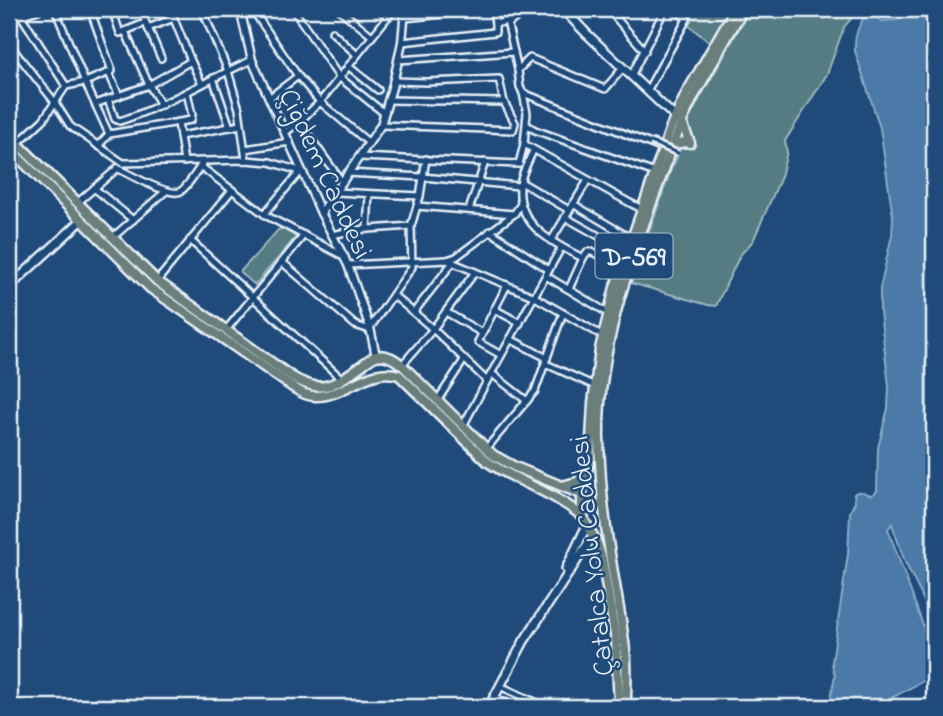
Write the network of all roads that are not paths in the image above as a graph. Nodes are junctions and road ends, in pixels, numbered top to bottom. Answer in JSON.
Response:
{"nodes":[{"id":1,"x":38,"y":9,"type":"edge"},
{"id":2,"x":55,"y":9,"type":"edge"},
{"id":3,"x":90,"y":9,"type":"edge"},
{"id":4,"x":112,"y":9,"type":"edge"},
{"id":5,"x":140,"y":9,"type":"edge"},
{"id":6,"x":170,"y":9,"type":"edge"},
{"id":7,"x":203,"y":9,"type":"edge"},
{"id":8,"x":240,"y":9,"type":"edge"},
{"id":9,"x":251,"y":9,"type":"edge"},
{"id":10,"x":293,"y":9,"type":"edge"},
{"id":11,"x":339,"y":9,"type":"edge"},
{"id":12,"x":377,"y":9,"type":"edge"},
{"id":13,"x":394,"y":9,"type":"edge"},
{"id":14,"x":405,"y":9,"type":"edge"},
{"id":15,"x":491,"y":9,"type":"edge"},
{"id":16,"x":527,"y":9,"type":"edge"},
{"id":17,"x":665,"y":9,"type":"edge"},
{"id":18,"x":675,"y":9,"type":"edge"},
{"id":19,"x":743,"y":9,"type":"edge"},
{"id":20,"x":566,"y":10,"type":"edge"},
{"id":21,"x":612,"y":10,"type":"edge"},
{"id":22,"x":731,"y":10,"type":"edge"},
{"id":23,"x":12,"y":15,"type":"edge"},
{"id":24,"x":389,"y":16,"type":"junction"},
{"id":25,"x":174,"y":18,"type":"junction"},
{"id":26,"x":405,"y":18,"type":"junction"},
{"id":27,"x":508,"y":22,"type":"junction"},
{"id":28,"x":495,"y":24,"type":"junction"},
{"id":29,"x":146,"y":26,"type":"junction"},
{"id":30,"x":123,"y":32,"type":"junction"},
{"id":31,"x":331,"y":32,"type":"dead end"},
{"id":32,"x":372,"y":36,"type":"junction"},
{"id":33,"x":402,"y":42,"type":"junction"},
{"id":34,"x":9,"y":44,"type":"edge"},
{"id":35,"x":645,"y":51,"type":"junction"},
{"id":36,"x":514,"y":52,"type":"junction"},
{"id":37,"x":357,"y":55,"type":"junction"},
{"id":38,"x":161,"y":58,"type":"dead end"},
{"id":39,"x":252,"y":60,"type":"junction"},
{"id":40,"x":398,"y":60,"type":"junction"},
{"id":41,"x":191,"y":61,"type":"junction"},
{"id":42,"x":348,"y":66,"type":"junction"},
{"id":43,"x":623,"y":68,"type":"junction"},
{"id":44,"x":518,"y":70,"type":"junction"},
{"id":45,"x":228,"y":71,"type":"junction"},
{"id":46,"x":109,"y":73,"type":"junction"},
{"id":47,"x":298,"y":76,"type":"junction"},
{"id":48,"x":631,"y":76,"type":"junction"},
{"id":49,"x":339,"y":77,"type":"junction"},
{"id":50,"x":213,"y":78,"type":"junction"},
{"id":51,"x":393,"y":81,"type":"junction"},
{"id":52,"x":85,"y":82,"type":"junction"},
{"id":53,"x":202,"y":84,"type":"junction"},
{"id":54,"x":149,"y":85,"type":"junction"},
{"id":55,"x":66,"y":86,"type":"junction"},
{"id":56,"x":378,"y":90,"type":"dead end"},
{"id":57,"x":647,"y":91,"type":"junction"},
{"id":58,"x":187,"y":92,"type":"junction"},
{"id":59,"x":523,"y":93,"type":"junction"},
{"id":60,"x":119,"y":96,"type":"junction"},
{"id":61,"x":269,"y":98,"type":"junction"},
{"id":62,"x":108,"y":99,"type":"junction"},
{"id":63,"x":388,"y":100,"type":"junction"},
{"id":64,"x":54,"y":102,"type":"junction"},
{"id":65,"x":320,"y":102,"type":"junction"},
{"id":66,"x":504,"y":102,"type":"junction"},
{"id":67,"x":95,"y":104,"type":"junction"},
{"id":68,"x":161,"y":105,"type":"junction"},
{"id":69,"x":384,"y":113,"type":"junction"},
{"id":70,"x":679,"y":119,"type":"junction"},
{"id":71,"x":299,"y":122,"type":"junction"},
{"id":72,"x":178,"y":123,"type":"junction"},
{"id":73,"x":241,"y":125,"type":"junction"},
{"id":74,"x":381,"y":125,"type":"junction"},
{"id":75,"x":527,"y":125,"type":"junction"},
{"id":76,"x":230,"y":127,"type":"junction"},
{"id":77,"x":286,"y":132,"type":"junction"},
{"id":78,"x":109,"y":134,"type":"junction"},
{"id":79,"x":9,"y":135,"type":"edge"},
{"id":80,"x":180,"y":135,"type":"junction"},
{"id":81,"x":290,"y":142,"type":"junction"},
{"id":82,"x":369,"y":142,"type":"junction"},
{"id":83,"x":651,"y":142,"type":"dead end"},
{"id":84,"x":524,"y":144,"type":"junction"},
{"id":85,"x":97,"y":146,"type":"junction"},
{"id":86,"x":12,"y":147,"type":"edge"},
{"id":87,"x":244,"y":149,"type":"junction"},
{"id":88,"x":663,"y":149,"type":"junction"},
{"id":89,"x":676,"y":149,"type":"junction"},
{"id":90,"x":533,"y":151,"type":"junction"},
{"id":91,"x":358,"y":157,"type":"junction"},
{"id":92,"x":426,"y":159,"type":"junction"},
{"id":93,"x":246,"y":160,"type":"junction"},
{"id":94,"x":184,"y":162,"type":"junction"},
{"id":95,"x":485,"y":162,"type":"junction"},
{"id":96,"x":123,"y":163,"type":"junction"},
{"id":97,"x":202,"y":164,"type":"junction"},
{"id":98,"x":519,"y":164,"type":"junction"},
{"id":99,"x":527,"y":164,"type":"junction"},
{"id":100,"x":117,"y":168,"type":"junction"},
{"id":101,"x":302,"y":172,"type":"junction"},
{"id":102,"x":347,"y":173,"type":"junction"},
{"id":103,"x":655,"y":173,"type":"junction"},
{"id":104,"x":423,"y":177,"type":"junction"},
{"id":105,"x":588,"y":180,"type":"junction"},
{"id":106,"x":342,"y":182,"type":"junction"},
{"id":107,"x":479,"y":183,"type":"junction"},
{"id":108,"x":520,"y":184,"type":"junction"},
{"id":109,"x":94,"y":188,"type":"junction"},
{"id":110,"x":232,"y":190,"type":"junction"},
{"id":111,"x":166,"y":191,"type":"junction"},
{"id":112,"x":336,"y":192,"type":"junction"},
{"id":113,"x":369,"y":194,"type":"junction"},
{"id":114,"x":419,"y":196,"type":"junction"},
{"id":115,"x":77,"y":203,"type":"junction"},
{"id":116,"x":521,"y":204,"type":"junction"},
{"id":117,"x":416,"y":206,"type":"junction"},
{"id":118,"x":571,"y":207,"type":"junction"},
{"id":119,"x":642,"y":209,"type":"junction"},
{"id":120,"x":469,"y":210,"type":"junction"},
{"id":121,"x":321,"y":213,"type":"junction"},
{"id":122,"x":88,"y":214,"type":"junction"},
{"id":123,"x":264,"y":214,"type":"junction"},
{"id":124,"x":514,"y":214,"type":"junction"},
{"id":125,"x":565,"y":216,"type":"junction"},
{"id":126,"x":133,"y":220,"type":"junction"},
{"id":127,"x":81,"y":221,"type":"junction"},
{"id":128,"x":411,"y":226,"type":"junction"},
{"id":129,"x":367,"y":229,"type":"junction"},
{"id":130,"x":490,"y":231,"type":"junction"},
{"id":131,"x":304,"y":235,"type":"junction"},
{"id":132,"x":332,"y":235,"type":"junction"},
{"id":133,"x":113,"y":237,"type":"junction"},
{"id":134,"x":632,"y":239,"type":"junction"},
{"id":135,"x":190,"y":240,"type":"junction"},
{"id":136,"x":551,"y":241,"type":"junction"},
{"id":137,"x":561,"y":248,"type":"junction"},
{"id":138,"x":627,"y":252,"type":"junction"},
{"id":139,"x":345,"y":257,"type":"junction"},
{"id":140,"x":583,"y":258,"type":"junction"},
{"id":141,"x":450,"y":261,"type":"junction"},
{"id":142,"x":282,"y":262,"type":"junction"},
{"id":143,"x":412,"y":263,"type":"junction"},
{"id":144,"x":348,"y":265,"type":"junction"},
{"id":145,"x":622,"y":266,"type":"junction"},
{"id":146,"x":549,"y":270,"type":"junction"},
{"id":147,"x":475,"y":272,"type":"junction"},
{"id":148,"x":546,"y":276,"type":"junction"},
{"id":149,"x":157,"y":281,"type":"junction"},
{"id":150,"x":10,"y":283,"type":"edge"},
{"id":151,"x":507,"y":285,"type":"junction"},
{"id":152,"x":150,"y":288,"type":"junction"},
{"id":153,"x":569,"y":289,"type":"junction"},
{"id":154,"x":393,"y":295,"type":"junction"},
{"id":155,"x":253,"y":296,"type":"junction"},
{"id":156,"x":535,"y":297,"type":"junction"},
{"id":157,"x":494,"y":309,"type":"junction"},
{"id":158,"x":414,"y":312,"type":"junction"},
{"id":159,"x":446,"y":312,"type":"junction"},
{"id":160,"x":563,"y":313,"type":"junction"},
{"id":161,"x":608,"y":313,"type":"junction"},
{"id":162,"x":520,"y":323,"type":"junction"},
{"id":163,"x":210,"y":324,"type":"junction"},
{"id":164,"x":370,"y":329,"type":"junction"},
{"id":165,"x":433,"y":329,"type":"junction"},
{"id":166,"x":225,"y":330,"type":"junction"},
{"id":167,"x":482,"y":333,"type":"junction"},
{"id":168,"x":603,"y":336,"type":"junction"},
{"id":169,"x":510,"y":339,"type":"junction"},
{"id":170,"x":501,"y":355,"type":"junction"},
{"id":171,"x":374,"y":357,"type":"junction"},
{"id":172,"x":389,"y":358,"type":"junction"},
{"id":173,"x":464,"y":360,"type":"junction"},
{"id":174,"x":546,"y":361,"type":"junction"},
{"id":175,"x":402,"y":365,"type":"junction"},
{"id":176,"x":276,"y":371,"type":"junction"},
{"id":177,"x":388,"y":373,"type":"junction"},
{"id":178,"x":491,"y":373,"type":"junction"},
{"id":179,"x":378,"y":376,"type":"junction"},
{"id":180,"x":342,"y":379,"type":"junction"},
{"id":181,"x":487,"y":381,"type":"junction"},
{"id":182,"x":595,"y":386,"type":"junction"},
{"id":183,"x":437,"y":401,"type":"junction"},
{"id":184,"x":527,"y":401,"type":"junction"},
{"id":185,"x":463,"y":430,"type":"junction"},
{"id":186,"x":486,"y":449,"type":"junction"},
{"id":187,"x":586,"y":473,"type":"junction"},
{"id":188,"x":534,"y":481,"type":"junction"},
{"id":189,"x":562,"y":486,"type":"junction"},
{"id":190,"x":581,"y":494,"type":"junction"},
{"id":191,"x":603,"y":505,"type":"junction"},
{"id":192,"x":583,"y":517,"type":"junction"},
{"id":193,"x":606,"y":523,"type":"junction"},
{"id":194,"x":586,"y":527,"type":"junction"},
{"id":195,"x":593,"y":536,"type":"junction"},
{"id":196,"x":559,"y":585,"type":"junction"},
{"id":197,"x":500,"y":686,"type":"junction"},
{"id":198,"x":495,"y":698,"type":"junction"},
{"id":199,"x":489,"y":707,"type":"edge"},
{"id":200,"x":515,"y":707,"type":"edge"},
{"id":201,"x":546,"y":707,"type":"edge"},
{"id":202,"x":619,"y":707,"type":"edge"},
{"id":203,"x":626,"y":707,"type":"edge"}],
"edges":[{"from":1,"to":23,"type":"main road"},
{"from":2,"to":52,"type":"street"},
{"from":3,"to":46,"type":"street"},
{"from":4,"to":30,"type":"street"},
{"from":5,"to":29,"type":"street"},
{"from":6,"to":25,"type":"street"},
{"from":7,"to":45,"type":"street"},
{"from":8,"to":39,"type":"street","name":"Çiğdem Caddesi"},
{"from":9,"to":47,"type":"street"},
{"from":10,"to":49,"type":"street"},
{"from":11,"to":32,"type":"street"},
{"from":12,"to":24,"type":"street"},
{"from":13,"to":24,"type":"street"},
{"from":14,"to":26,"type":"street"},
{"from":15,"to":26,"type":"street"},
{"from":15,"to":28,"type":"street"},
{"from":16,"to":27,"type":"street"},
{"from":17,"to":35,"type":"street"},
{"from":18,"to":57,"type":"street"},
{"from":19,"to":70,"type":"main road","name":"Çatalca Yolu Caddesi","number":"D-569"},
{"from":20,"to":43,"type":"main road"},
{"from":21,"to":35,"type":"street"},
{"from":22,"to":70,"type":"main road","name":"Çatalca Yolu Caddesi","number":"D-569"},
{"from":23,"to":55,"type":"street"},
{"from":24,"to":32,"type":"street"},
{"from":25,"to":29,"type":"street"},
{"from":25,"to":41,"type":"street"},
{"from":26,"to":33,"type":"street"},
{"from":27,"to":28,"type":"street"},
{"from":27,"to":36,"type":"street"},
{"from":28,"to":33,"type":"street"},
{"from":29,"to":30,"type":"street"},
{"from":29,"to":38,"type":"street"},
{"from":30,"to":54,"type":"street"},
{"from":31,"to":37,"type":"street"},
{"from":32,"to":37,"type":"street"},
{"from":33,"to":40,"type":"street"},
{"from":34,"to":64,"type":"street"},
{"from":35,"to":48,"type":"street"},
{"from":36,"to":40,"type":"street"},
{"from":36,"to":44,"type":"street"},
{"from":37,"to":42,"type":"street"},
{"from":39,"to":45,"type":"street"},
{"from":39,"to":61,"type":"street","name":"Çiğdem Caddesi"},
{"from":40,"to":51,"type":"street"},
{"from":41,"to":53,"type":"street"},
{"from":41,"to":54,"type":"street"},
{"from":42,"to":49,"type":"street"},
{"from":42,"to":56,"type":"street"},
{"from":43,"to":44,"type":"street"},
{"from":43,"to":48,"type":"main road"},
{"from":44,"to":59,"type":"street"},
{"from":45,"to":50,"type":"street"},
{"from":45,"to":73,"type":"street"},
{"from":46,"to":52,"type":"street"},
{"from":46,"to":60,"type":"street"},
{"from":47,"to":61,"type":"street"},
{"from":47,"to":65,"type":"street"},
{"from":48,"to":57,"type":"main road"},
{"from":49,"to":65,"type":"street"},
{"from":49,"to":69,"type":"street"},
{"from":50,"to":53,"type":"street"},
{"from":50,"to":76,"type":"street"},
{"from":51,"to":63,"type":"street"},
{"from":51,"to":66,"type":"street"},
{"from":52,"to":55,"type":"street"},
{"from":52,"to":67,"type":"street"},
{"from":53,"to":58,"type":"street"},
{"from":54,"to":60,"type":"street"},
{"from":54,"to":68,"type":"street"},
{"from":55,"to":64,"type":"street"},
{"from":57,"to":70,"type":"main road"},
{"from":58,"to":68,"type":"street"},
{"from":58,"to":72,"type":"street"},
{"from":59,"to":75,"type":"street"},
{"from":59,"to":88,"type":"street"},
{"from":60,"to":62,"type":"street"},
{"from":61,"to":77,"type":"street","name":"Çiğdem Caddesi"},
{"from":62,"to":67,"type":"street"},
{"from":62,"to":68,"type":"street"},
{"from":63,"to":66,"type":"street"},
{"from":63,"to":69,"type":"street"},
{"from":64,"to":85,"type":"street"},
{"from":64,"to":86,"type":"street"},
{"from":65,"to":71,"type":"street"},
{"from":65,"to":82,"type":"street"},
{"from":66,"to":74,"type":"street"},
{"from":67,"to":78,"type":"street"},
{"from":69,"to":74,"type":"street"},
{"from":70,"to":88,"type":"main road","name":"Çatalca Yolu Caddesi","number":"D-569"},
{"from":70,"to":89,"type":"main road","name":"Çatalca Yolu Caddesi","number":"D-569"},
{"from":70,"to":89,"type":"main road"},
{"from":71,"to":77,"type":"street"},
{"from":71,"to":106,"type":"street"},
{"from":72,"to":78,"type":"street"},
{"from":72,"to":80,"type":"street"},
{"from":73,"to":76,"type":"street"},
{"from":73,"to":87,"type":"street"},
{"from":74,"to":82,"type":"street"},
{"from":75,"to":84,"type":"street"},
{"from":75,"to":103,"type":"street"},
{"from":76,"to":80,"type":"street"},
{"from":77,"to":81,"type":"street","name":"Çiğdem Caddesi"},
{"from":78,"to":85,"type":"street"},
{"from":79,"to":86,"type":"main road"},
{"from":80,"to":94,"type":"street"},
{"from":81,"to":87,"type":"street"},
{"from":81,"to":101,"type":"street","name":"Çiğdem Caddesi"},
{"from":82,"to":91,"type":"street"},
{"from":83,"to":89,"type":"street","bridge":true},
{"from":84,"to":90,"type":"street"},
{"from":84,"to":98,"type":"street"},
{"from":85,"to":96,"type":"street"},
{"from":86,"to":115,"type":"main road"},
{"from":86,"to":127,"type":"main road"},
{"from":87,"to":93,"type":"street"},
{"from":88,"to":103,"type":"main road","name":"Çatalca Yolu Caddesi","number":"D-569"},
{"from":89,"to":191,"type":"main road","name":"Çatalca Yolu Caddesi","number":"D-569"},
{"from":90,"to":99,"type":"street"},
{"from":90,"to":105,"type":"street"},
{"from":91,"to":92,"type":"street"},
{"from":91,"to":102,"type":"street"},
{"from":92,"to":95,"type":"street"},
{"from":92,"to":104,"type":"street"},
{"from":93,"to":97,"type":"street"},
{"from":93,"to":101,"type":"street"},
{"from":94,"to":96,"type":"street"},
{"from":94,"to":97,"type":"street"},
{"from":95,"to":98,"type":"street"},
{"from":95,"to":107,"type":"street"},
{"from":96,"to":100,"type":"street"},
{"from":97,"to":110,"type":"street"},
{"from":97,"to":111,"type":"street"},
{"from":98,"to":99,"type":"street"},
{"from":99,"to":108,"type":"street"},
{"from":100,"to":109,"type":"street"},
{"from":100,"to":111,"type":"street"},
{"from":101,"to":121,"type":"street","name":"Çiğdem Caddesi"},
{"from":101,"to":123,"type":"street"},
{"from":102,"to":104,"type":"street"},
{"from":102,"to":106,"type":"street"},
{"from":103,"to":119,"type":"main road","name":"Çatalca Yolu Caddesi","number":"D-569"},
{"from":104,"to":107,"type":"street"},
{"from":104,"to":114,"type":"street"},
{"from":105,"to":118,"type":"street"},
{"from":105,"to":119,"type":"street"},
{"from":106,"to":112,"type":"street"},
{"from":107,"to":108,"type":"street"},
{"from":107,"to":120,"type":"street"},
{"from":108,"to":116,"type":"street"},
{"from":108,"to":118,"type":"street"},
{"from":109,"to":115,"type":"street"},
{"from":109,"to":126,"type":"street"},
{"from":110,"to":123,"type":"street"},
{"from":110,"to":135,"type":"street"},
{"from":111,"to":126,"type":"street"},
{"from":112,"to":113,"type":"street"},
{"from":112,"to":121,"type":"street"},
{"from":113,"to":114,"type":"street"},
{"from":113,"to":129,"type":"street"},
{"from":114,"to":117,"type":"street"},
{"from":115,"to":122,"type":"main road"},
{"from":116,"to":124,"type":"street"},
{"from":116,"to":136,"type":"street"},
{"from":117,"to":120,"type":"street"},
{"from":117,"to":128,"type":"street"},
{"from":118,"to":125,"type":"street"},
{"from":118,"to":134,"type":"street"},
{"from":119,"to":134,"type":"main road","name":"Çatalca Yolu Caddesi","number":"D-569"},
{"from":120,"to":124,"type":"street"},
{"from":121,"to":132,"type":"street","name":"Çiğdem Caddesi"},
{"from":122,"to":127,"type":"main road"},
{"from":122,"to":133,"type":"main road"},
{"from":123,"to":131,"type":"street"},
{"from":124,"to":130,"type":"street"},
{"from":125,"to":136,"type":"street"},
{"from":125,"to":138,"type":"street"},
{"from":126,"to":133,"type":"street"},
{"from":127,"to":150,"type":"main road"},
{"from":127,"to":152,"type":"main road"},
{"from":128,"to":129,"type":"street"},
{"from":128,"to":143,"type":"street"},
{"from":129,"to":132,"type":"street"},
{"from":130,"to":141,"type":"street"},
{"from":130,"to":146,"type":"street"},
{"from":131,"to":139,"type":"street"},
{"from":131,"to":142,"type":"street"},
{"from":132,"to":139,"type":"street","name":"Çiğdem Caddesi"},
{"from":133,"to":149,"type":"main road"},
{"from":134,"to":138,"type":"main road","name":"Çatalca Yolu Caddesi","number":"D-569"},
{"from":135,"to":149,"type":"street"},
{"from":135,"to":155,"type":"street"},
{"from":136,"to":137,"type":"street"},
{"from":137,"to":140,"type":"street"},
{"from":137,"to":146,"type":"street"},
{"from":138,"to":145,"type":"main road","name":"Çatalca Yolu Caddesi","number":"D-569"},
{"from":139,"to":144,"type":"street","name":"Çiğdem Caddesi"},
{"from":140,"to":145,"type":"street"},
{"from":140,"to":153,"type":"street"},
{"from":141,"to":143,"type":"street"},
{"from":141,"to":147,"type":"street"},
{"from":141,"to":158,"type":"street"},
{"from":142,"to":155,"type":"street"},
{"from":142,"to":164,"type":"street"},
{"from":143,"to":144,"type":"street"},
{"from":143,"to":154,"type":"street"},
{"from":144,"to":164,"type":"street","name":"Çiğdem Caddesi"},
{"from":145,"to":161,"type":"main road","name":"Çatalca Yolu Caddesi","number":"D-569"},
{"from":146,"to":148,"type":"street"},
{"from":147,"to":151,"type":"street"},
{"from":147,"to":159,"type":"street"},
{"from":148,"to":153,"type":"street"},
{"from":148,"to":156,"type":"street"},
{"from":149,"to":152,"type":"main road"},
{"from":149,"to":163,"type":"main road"},
{"from":151,"to":156,"type":"street"},
{"from":151,"to":157,"type":"street"},
{"from":152,"to":163,"type":"main road"},
{"from":153,"to":161,"type":"street"},
{"from":154,"to":158,"type":"street"},
{"from":154,"to":164,"type":"street"},
{"from":155,"to":166,"type":"street"},
{"from":155,"to":180,"type":"street"},
{"from":156,"to":160,"type":"street"},
{"from":156,"to":162,"type":"street"},
{"from":157,"to":162,"type":"street"},
{"from":157,"to":167,"type":"street"},
{"from":158,"to":165,"type":"street"},
{"from":159,"to":165,"type":"street"},
{"from":159,"to":167,"type":"street"},
{"from":160,"to":168,"type":"street"},
{"from":160,"to":174,"type":"street"},
{"from":161,"to":168,"type":"main road","name":"Çatalca Yolu Caddesi","number":"D-569"},
{"from":162,"to":169,"type":"street"},
{"from":163,"to":166,"type":"main road"},
{"from":163,"to":176,"type":"main road"},
{"from":164,"to":171,"type":"street","name":"Çiğdem Caddesi"},
{"from":165,"to":173,"type":"street"},
{"from":165,"to":175,"type":"street"},
{"from":166,"to":176,"type":"main road"},
{"from":167,"to":170,"type":"street"},
{"from":168,"to":182,"type":"main road","name":"Çatalca Yolu Caddesi","number":"D-569"},
{"from":169,"to":170,"type":"street"},
{"from":169,"to":174,"type":"street"},
{"from":170,"to":178,"type":"street"},
{"from":171,"to":172,"type":"main road"},
{"from":171,"to":179,"type":"main road"},
{"from":171,"to":180,"type":"main road"},
{"from":172,"to":175,"type":"main road"},
{"from":172,"to":177,"type":"main road"},
{"from":173,"to":181,"type":"street"},
{"from":173,"to":183,"type":"street"},
{"from":174,"to":182,"type":"street"},
{"from":174,"to":184,"type":"street"},
{"from":175,"to":183,"type":"main road"},
{"from":176,"to":179,"type":"main road"},
{"from":176,"to":180,"type":"main road"},
{"from":177,"to":179,"type":"main road"},
{"from":177,"to":185,"type":"main road"},
{"from":178,"to":181,"type":"street"},
{"from":178,"to":184,"type":"street"},
{"from":181,"to":185,"type":"street"},
{"from":182,"to":187,"type":"main road","name":"Çatalca Yolu Caddesi","number":"D-569"},
{"from":183,"to":185,"type":"main road"},
{"from":184,"to":186,"type":"street"},
{"from":185,"to":186,"type":"main road"},
{"from":185,"to":188,"type":"main road"},
{"from":186,"to":188,"type":"main road"},
{"from":187,"to":189,"type":"main road"},
{"from":187,"to":190,"type":"main road","name":"Çatalca Yolu Caddesi","number":"D-569"},
{"from":188,"to":189,"type":"main road"},
{"from":188,"to":192,"type":"main road"},
{"from":189,"to":190,"type":"main road"},
{"from":190,"to":191,"type":"main road"},
{"from":190,"to":192,"type":"main road","name":"Çatalca Yolu Caddesi","number":"D-569"},
{"from":191,"to":192,"type":"main road"},
{"from":191,"to":193,"type":"main road","name":"Çatalca Yolu Caddesi","number":"D-569"},
{"from":192,"to":194,"type":"main road","name":"Çatalca Yolu Caddesi","number":"D-569"},
{"from":193,"to":195,"type":"main road"},
{"from":193,"to":203,"type":"main road","name":"Çatalca Yolu Caddesi","number":"D-569"},
{"from":194,"to":195,"type":"main road","name":"Çatalca Yolu Caddesi","number":"D-569"},
{"from":194,"to":196,"type":"main road"},
{"from":195,"to":196,"type":"main road"},
{"from":195,"to":202,"type":"main road","name":"Çatalca Yolu Caddesi","number":"D-569"},
{"from":196,"to":197,"type":"main road"},
{"from":197,"to":198,"type":"main road"},
{"from":197,"to":201,"type":"street"},
{"from":198,"to":199,"type":"main road"},
{"from":198,"to":200,"type":"street"}]}
